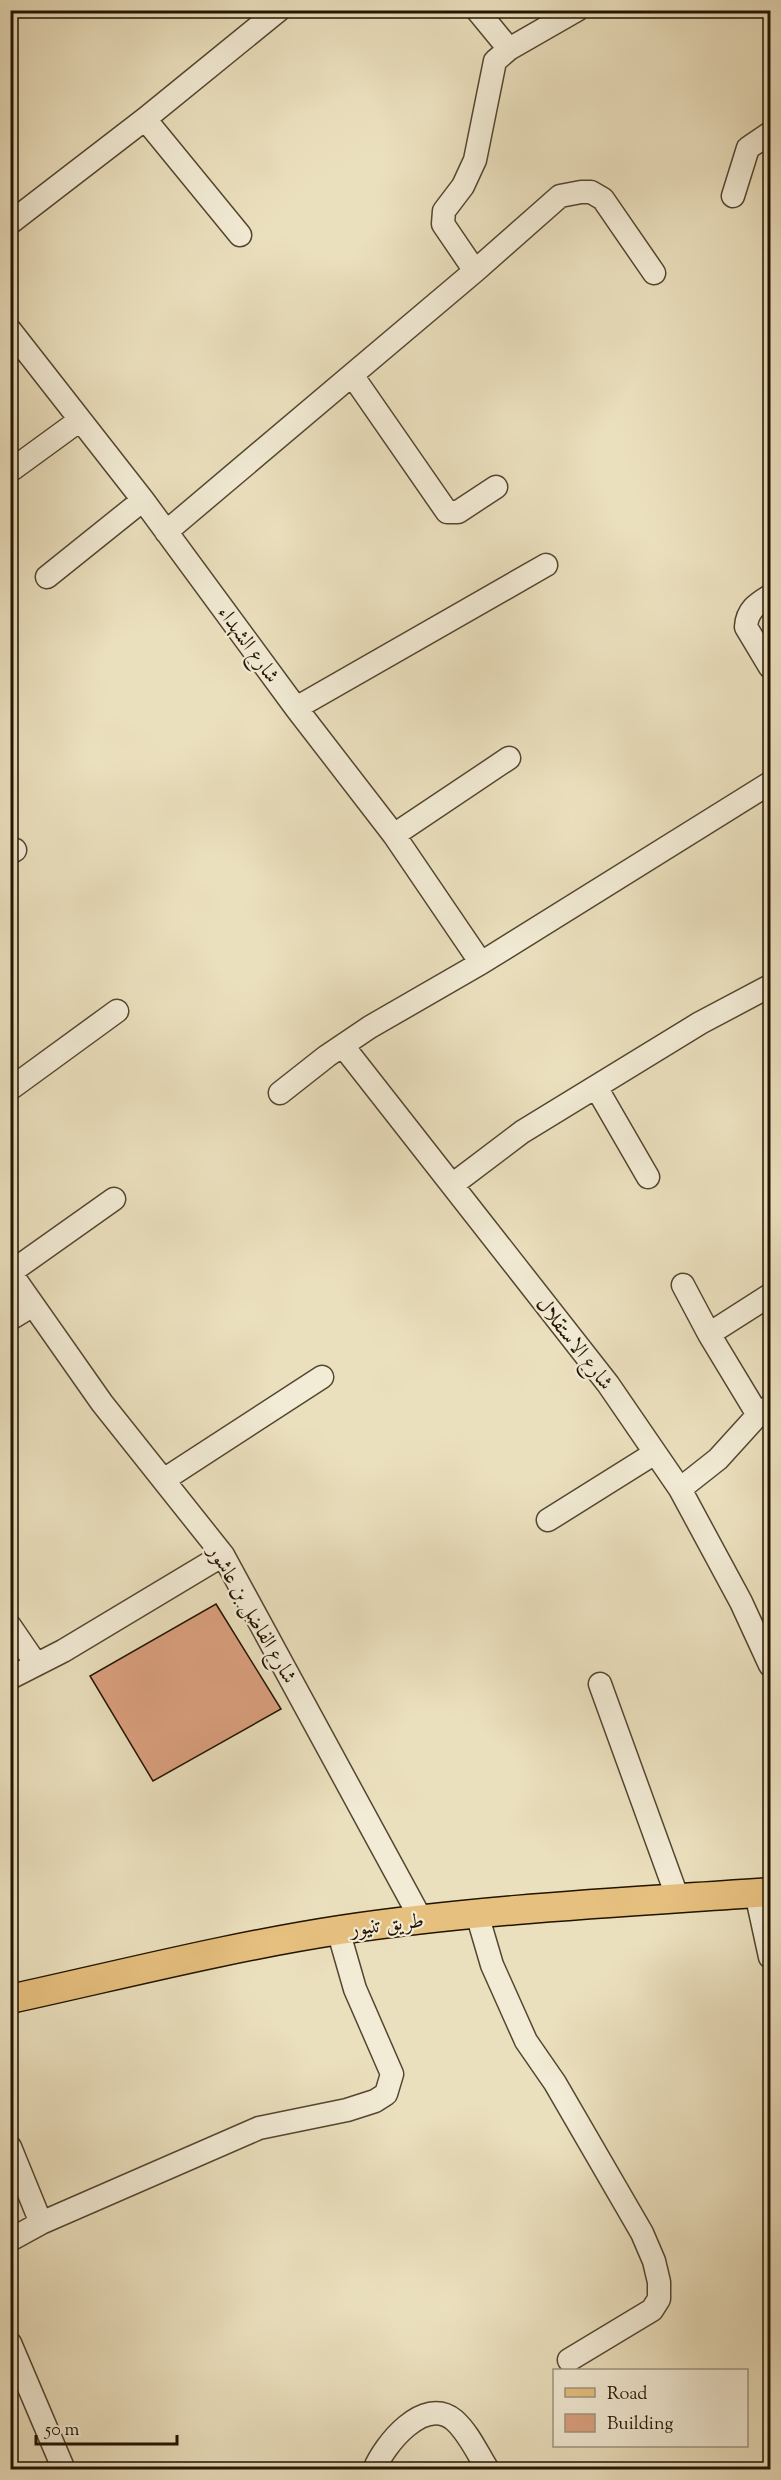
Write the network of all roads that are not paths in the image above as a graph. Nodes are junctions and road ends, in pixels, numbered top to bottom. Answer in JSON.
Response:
{"nodes":[{"id":1,"x":279,"y":10,"type":"edge"},
{"id":2,"x":477,"y":10,"type":"edge"},
{"id":3,"x":577,"y":10,"type":"edge"},
{"id":4,"x":509,"y":50,"type":"junction"},
{"id":5,"x":146,"y":119,"type":"junction"},
{"id":6,"x":771,"y":133,"type":"edge"},
{"id":7,"x":733,"y":196,"type":"dead end"},
{"id":8,"x":10,"y":223,"type":"edge"},
{"id":9,"x":240,"y":235,"type":"dead end"},
{"id":10,"x":475,"y":271,"type":"junction"},
{"id":11,"x":654,"y":273,"type":"dead end"},
{"id":12,"x":12,"y":337,"type":"edge"},
{"id":13,"x":352,"y":375,"type":"junction"},
{"id":14,"x":80,"y":420,"type":"junction"},
{"id":15,"x":10,"y":471,"type":"edge"},
{"id":16,"x":496,"y":486,"type":"dead end"},
{"id":17,"x":143,"y":500,"type":"junction"},
{"id":18,"x":166,"y":532,"type":"junction"},
{"id":19,"x":546,"y":565,"type":"dead end"},
{"id":20,"x":47,"y":577,"type":"dead end"},
{"id":21,"x":771,"y":596,"type":"edge"},
{"id":22,"x":771,"y":667,"type":"edge"},
{"id":23,"x":296,"y":708,"type":"junction"},
{"id":24,"x":509,"y":758,"type":"dead end"},
{"id":25,"x":771,"y":783,"type":"edge"},
{"id":26,"x":394,"y":835,"type":"junction"},
{"id":27,"x":481,"y":963,"type":"junction"},
{"id":28,"x":771,"y":986,"type":"edge"},
{"id":29,"x":117,"y":1011,"type":"dead end"},
{"id":30,"x":343,"y":1047,"type":"junction"},
{"id":31,"x":596,"y":1087,"type":"junction"},
{"id":32,"x":10,"y":1089,"type":"edge"},
{"id":33,"x":280,"y":1093,"type":"dead end"},
{"id":34,"x":648,"y":1177,"type":"dead end"},
{"id":35,"x":452,"y":1185,"type":"junction"},
{"id":36,"x":114,"y":1199,"type":"dead end"},
{"id":37,"x":11,"y":1272,"type":"edge"},
{"id":38,"x":683,"y":1285,"type":"dead end"},
{"id":39,"x":771,"y":1295,"type":"edge"},
{"id":40,"x":33,"y":1305,"type":"junction"},
{"id":41,"x":10,"y":1319,"type":"edge"},
{"id":42,"x":709,"y":1334,"type":"junction"},
{"id":43,"x":322,"y":1377,"type":"dead end"},
{"id":44,"x":764,"y":1410,"type":"edge"},
{"id":45,"x":655,"y":1453,"type":"junction"},
{"id":46,"x":165,"y":1479,"type":"junction"},
{"id":47,"x":680,"y":1489,"type":"junction"},
{"id":48,"x":548,"y":1520,"type":"dead end"},
{"id":49,"x":223,"y":1555,"type":"junction"},
{"id":50,"x":10,"y":1626,"type":"edge"},
{"id":51,"x":36,"y":1664,"type":"junction"},
{"id":52,"x":771,"y":1665,"type":"edge"},
{"id":53,"x":10,"y":1678,"type":"edge"},
{"id":54,"x":600,"y":1684,"type":"dead end"},
{"id":55,"x":763,"y":1893,"type":"edge"},
{"id":56,"x":678,"y":1899,"type":"junction"},
{"id":57,"x":477,"y":1914,"type":"junction"},
{"id":58,"x":422,"y":1919,"type":"junction"},
{"id":59,"x":338,"y":1930,"type":"junction"},
{"id":60,"x":771,"y":1957,"type":"edge"},
{"id":61,"x":10,"y":1999,"type":"edge"},
{"id":62,"x":10,"y":2147,"type":"edge"},
{"id":63,"x":41,"y":2223,"type":"junction"},
{"id":64,"x":10,"y":2240,"type":"edge"},
{"id":65,"x":10,"y":2343,"type":"edge"},
{"id":66,"x":569,"y":2361,"type":"dead end"},
{"id":67,"x":64,"y":2469,"type":"edge"},
{"id":68,"x":374,"y":2469,"type":"edge"},
{"id":69,"x":488,"y":2469,"type":"edge"}],
"edges":[{"from":1,"to":5,"type":"street"},
{"from":2,"to":4,"type":"street"},
{"from":3,"to":4,"type":"street"},
{"from":4,"to":10,"type":"street"},
{"from":5,"to":8,"type":"street"},
{"from":5,"to":9,"type":"street"},
{"from":6,"to":7,"type":"street"},
{"from":10,"to":11,"type":"street"},
{"from":10,"to":13,"type":"street"},
{"from":12,"to":14,"type":"street","name":"شارع الشهداء"},
{"from":13,"to":16,"type":"street"},
{"from":13,"to":18,"type":"street"},
{"from":14,"to":15,"type":"street"},
{"from":14,"to":17,"type":"street","name":"شارع الشهداء"},
{"from":17,"to":18,"type":"street","name":"شارع الشهداء"},
{"from":17,"to":20,"type":"street"},
{"from":18,"to":23,"type":"street","name":"شارع الشهداء"},
{"from":19,"to":23,"type":"street"},
{"from":21,"to":22,"type":"street"},
{"from":23,"to":26,"type":"street","name":"شارع الشهداء"},
{"from":24,"to":26,"type":"street"},
{"from":25,"to":27,"type":"street"},
{"from":26,"to":27,"type":"street","name":"شارع الشهداء"},
{"from":27,"to":30,"type":"street"},
{"from":28,"to":31,"type":"street"},
{"from":29,"to":32,"type":"street"},
{"from":30,"to":33,"type":"street"},
{"from":30,"to":35,"type":"street","name":"شارع الاستقلال"},
{"from":31,"to":34,"type":"street"},
{"from":31,"to":35,"type":"street"},
{"from":35,"to":45,"type":"street","name":"شارع الاستقلال"},
{"from":36,"to":37,"type":"street"},
{"from":37,"to":40,"type":"street","name":"شارع الفاضل بن عاشور"},
{"from":38,"to":42,"type":"street"},
{"from":39,"to":42,"type":"street"},
{"from":40,"to":41,"type":"street"},
{"from":40,"to":46,"type":"street","name":"شارع الفاضل بن عاشور"},
{"from":42,"to":44,"type":"street"},
{"from":43,"to":46,"type":"street"},
{"from":44,"to":47,"type":"street"},
{"from":45,"to":47,"type":"street","name":"شارع الاستقلال"},
{"from":45,"to":48,"type":"street"},
{"from":46,"to":49,"type":"street","name":"شارع الفاضل بن عاشور"},
{"from":47,"to":52,"type":"street","name":"شارع الاستقلال"},
{"from":49,"to":51,"type":"street"},
{"from":49,"to":58,"type":"street","name":"شارع الفاضل بن عاشور"},
{"from":50,"to":51,"type":"street"},
{"from":51,"to":53,"type":"street"},
{"from":54,"to":56,"type":"street"},
{"from":55,"to":56,"type":"main road","name":"طريق تنيور"},
{"from":55,"to":60,"type":"street"},
{"from":56,"to":57,"type":"main road","name":"طريق تنيور"},
{"from":57,"to":58,"type":"main road","name":"طريق تنيور"},
{"from":57,"to":66,"type":"street"},
{"from":58,"to":59,"type":"main road","name":"طريق تنيور"},
{"from":59,"to":61,"type":"main road","name":"طريق تنيور"},
{"from":59,"to":63,"type":"street"},
{"from":62,"to":63,"type":"street"},
{"from":63,"to":64,"type":"street"},
{"from":65,"to":67,"type":"street"},
{"from":68,"to":69,"type":"street"}]}
